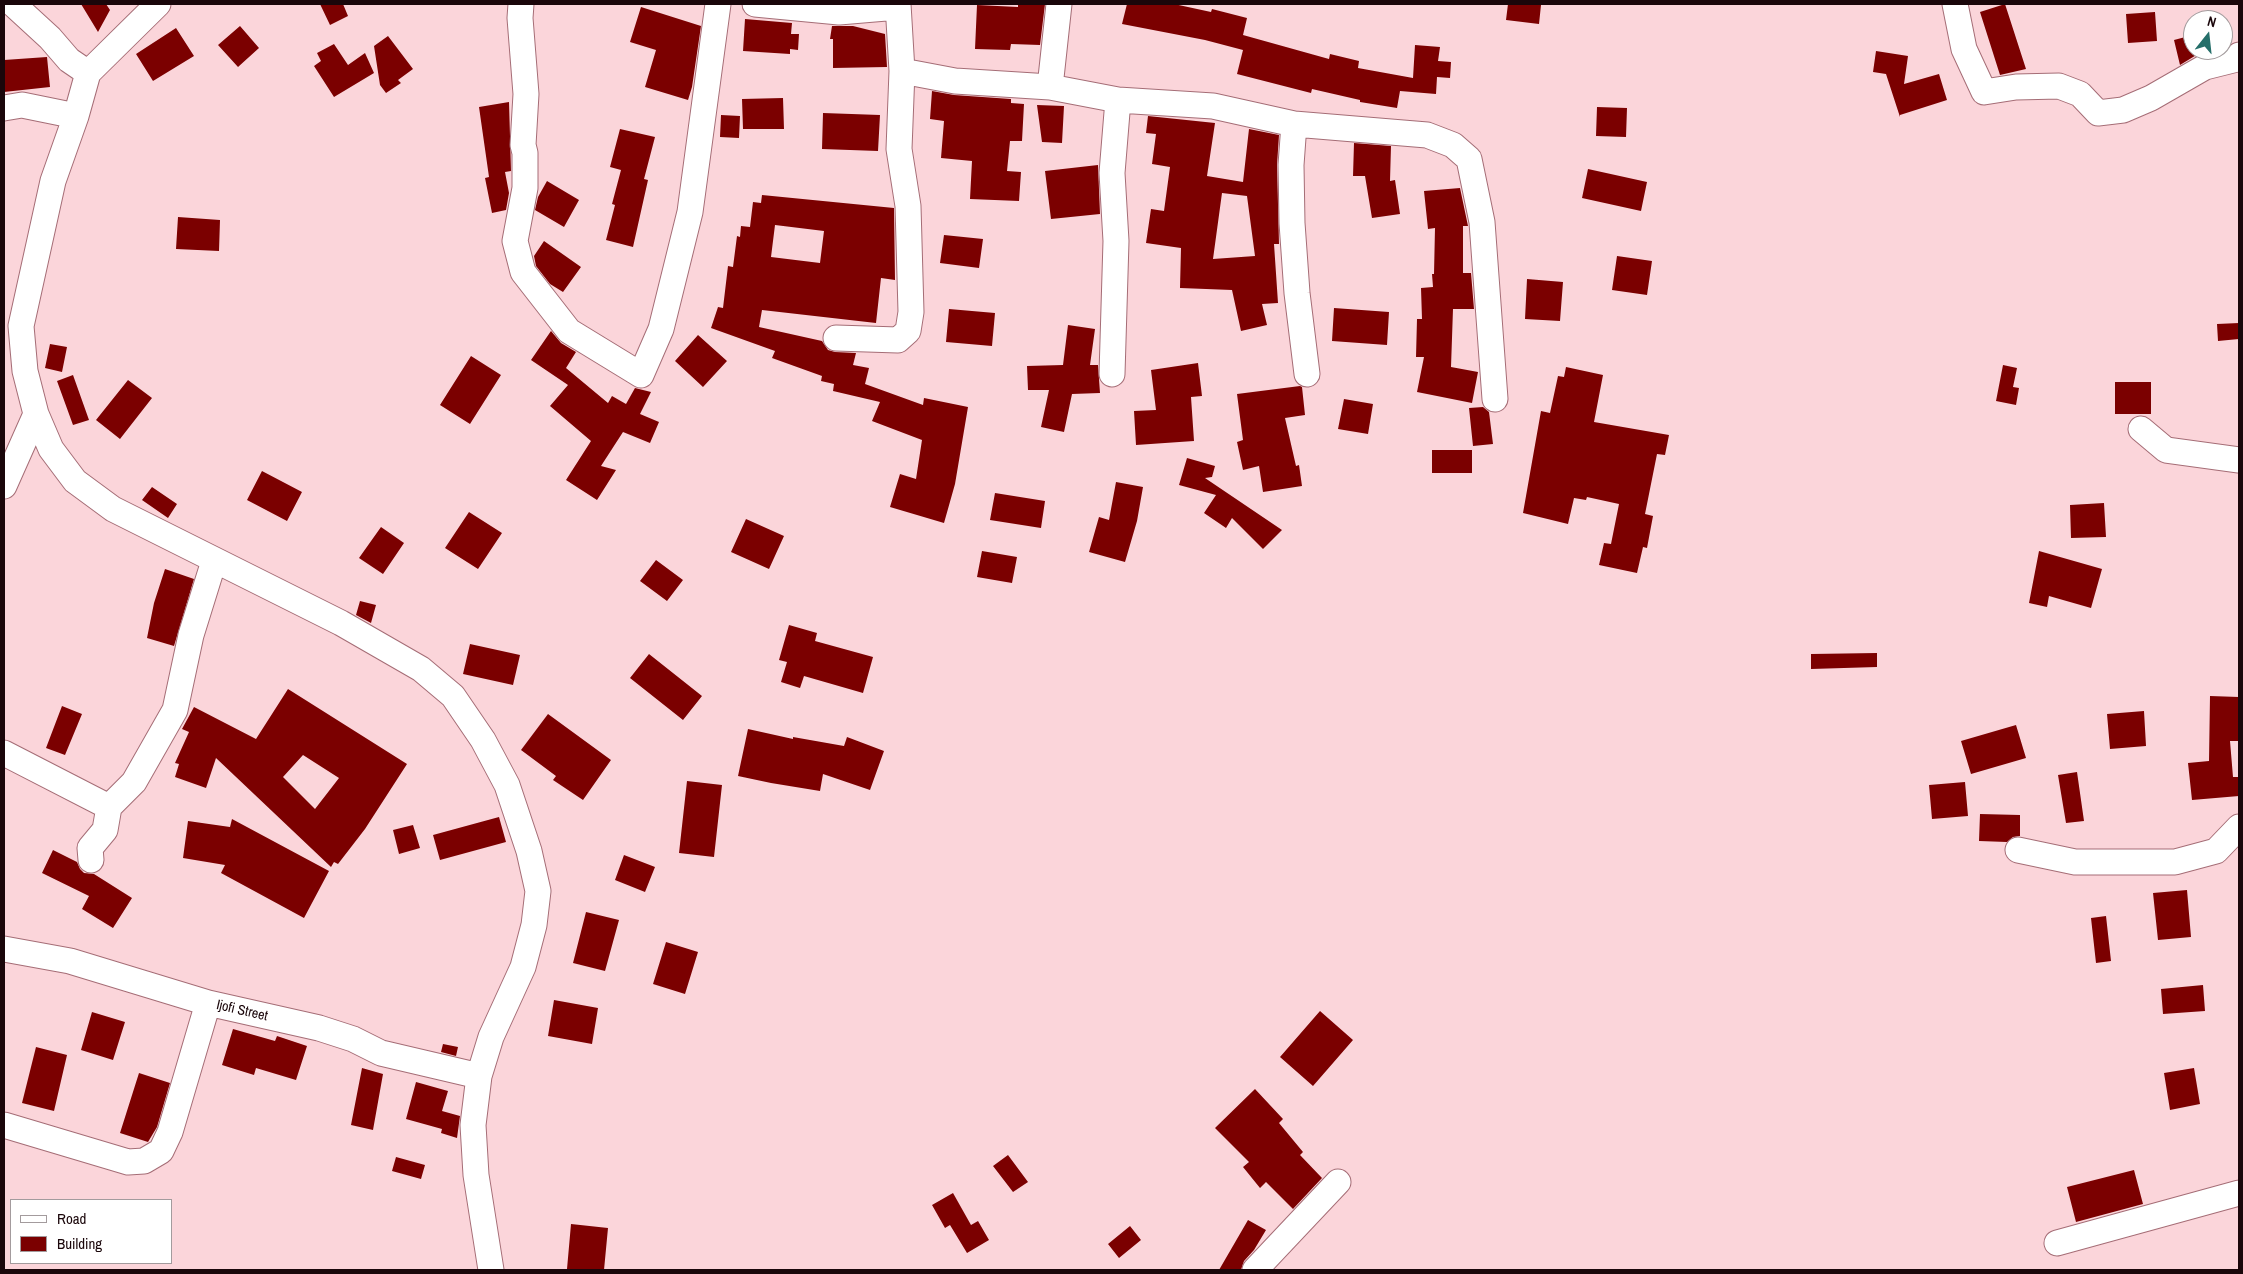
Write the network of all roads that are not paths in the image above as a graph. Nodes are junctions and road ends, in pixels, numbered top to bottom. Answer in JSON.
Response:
{"nodes":[{"id":1,"x":13,"y":4,"type":"edge"},
{"id":2,"x":158,"y":4,"type":"edge"},
{"id":3,"x":522,"y":4,"type":"edge"},
{"id":4,"x":718,"y":4,"type":"edge"},
{"id":5,"x":755,"y":4,"type":"edge"},
{"id":6,"x":1059,"y":4,"type":"edge"},
{"id":7,"x":1955,"y":4,"type":"edge"},
{"id":8,"x":898,"y":6,"type":"edge"},
{"id":9,"x":2239,"y":55,"type":"edge"},
{"id":10,"x":902,"y":71,"type":"junction"},
{"id":11,"x":88,"y":73,"type":"junction"},
{"id":12,"x":1050,"y":87,"type":"junction"},
{"id":13,"x":1118,"y":100,"type":"junction"},
{"id":14,"x":4,"y":108,"type":"edge"},
{"id":15,"x":76,"y":116,"type":"junction"},
{"id":16,"x":1294,"y":124,"type":"junction"},
{"id":17,"x":12,"y":325,"type":"edge"},
{"id":18,"x":836,"y":338,"type":"dead end"},
{"id":19,"x":1112,"y":374,"type":"dead end"},
{"id":20,"x":1307,"y":374,"type":"dead end"},
{"id":21,"x":1495,"y":399,"type":"dead end"},
{"id":22,"x":36,"y":414,"type":"junction"},
{"id":23,"x":2141,"y":429,"type":"dead end"},
{"id":24,"x":2239,"y":460,"type":"edge"},
{"id":25,"x":4,"y":486,"type":"edge"},
{"id":26,"x":214,"y":561,"type":"junction"},
{"id":27,"x":4,"y":753,"type":"edge"},
{"id":28,"x":110,"y":807,"type":"junction"},
{"id":29,"x":2239,"y":827,"type":"edge"},
{"id":30,"x":2018,"y":850,"type":"dead end"},
{"id":31,"x":90,"y":860,"type":"dead end"},
{"id":32,"x":4,"y":949,"type":"edge"},
{"id":33,"x":208,"y":1003,"type":"junction"},
{"id":34,"x":479,"y":1076,"type":"junction"},
{"id":35,"x":4,"y":1125,"type":"edge"},
{"id":36,"x":1338,"y":1182,"type":"dead end"},
{"id":37,"x":2239,"y":1193,"type":"edge"},
{"id":38,"x":2057,"y":1243,"type":"dead end"},
{"id":39,"x":491,"y":1270,"type":"edge"},
{"id":40,"x":1256,"y":1270,"type":"edge"}],
"edges":[{"from":1,"to":11,"type":"street"},
{"from":2,"to":11,"type":"street"},
{"from":3,"to":4,"type":"street"},
{"from":5,"to":8,"type":"street"},
{"from":6,"to":12,"type":"street"},
{"from":7,"to":9,"type":"street"},
{"from":8,"to":10,"type":"street"},
{"from":10,"to":12,"type":"street"},
{"from":10,"to":18,"type":"street"},
{"from":11,"to":15,"type":"street"},
{"from":12,"to":13,"type":"street"},
{"from":13,"to":16,"type":"street"},
{"from":13,"to":19,"type":"street"},
{"from":14,"to":15,"type":"street"},
{"from":15,"to":17,"type":"street"},
{"from":16,"to":20,"type":"street"},
{"from":16,"to":21,"type":"street"},
{"from":17,"to":22,"type":"street"},
{"from":22,"to":25,"type":"street"},
{"from":22,"to":26,"type":"street"},
{"from":23,"to":24,"type":"street"},
{"from":26,"to":28,"type":"street"},
{"from":26,"to":34,"type":"street"},
{"from":27,"to":28,"type":"street"},
{"from":28,"to":31,"type":"street"},
{"from":29,"to":30,"type":"street"},
{"from":32,"to":33,"type":"street","name":"Ijofi Street"},
{"from":33,"to":34,"type":"street","name":"Ijofi Street"},
{"from":33,"to":35,"type":"street"},
{"from":34,"to":39,"type":"street"},
{"from":36,"to":40,"type":"street"},
{"from":37,"to":38,"type":"street"}]}
